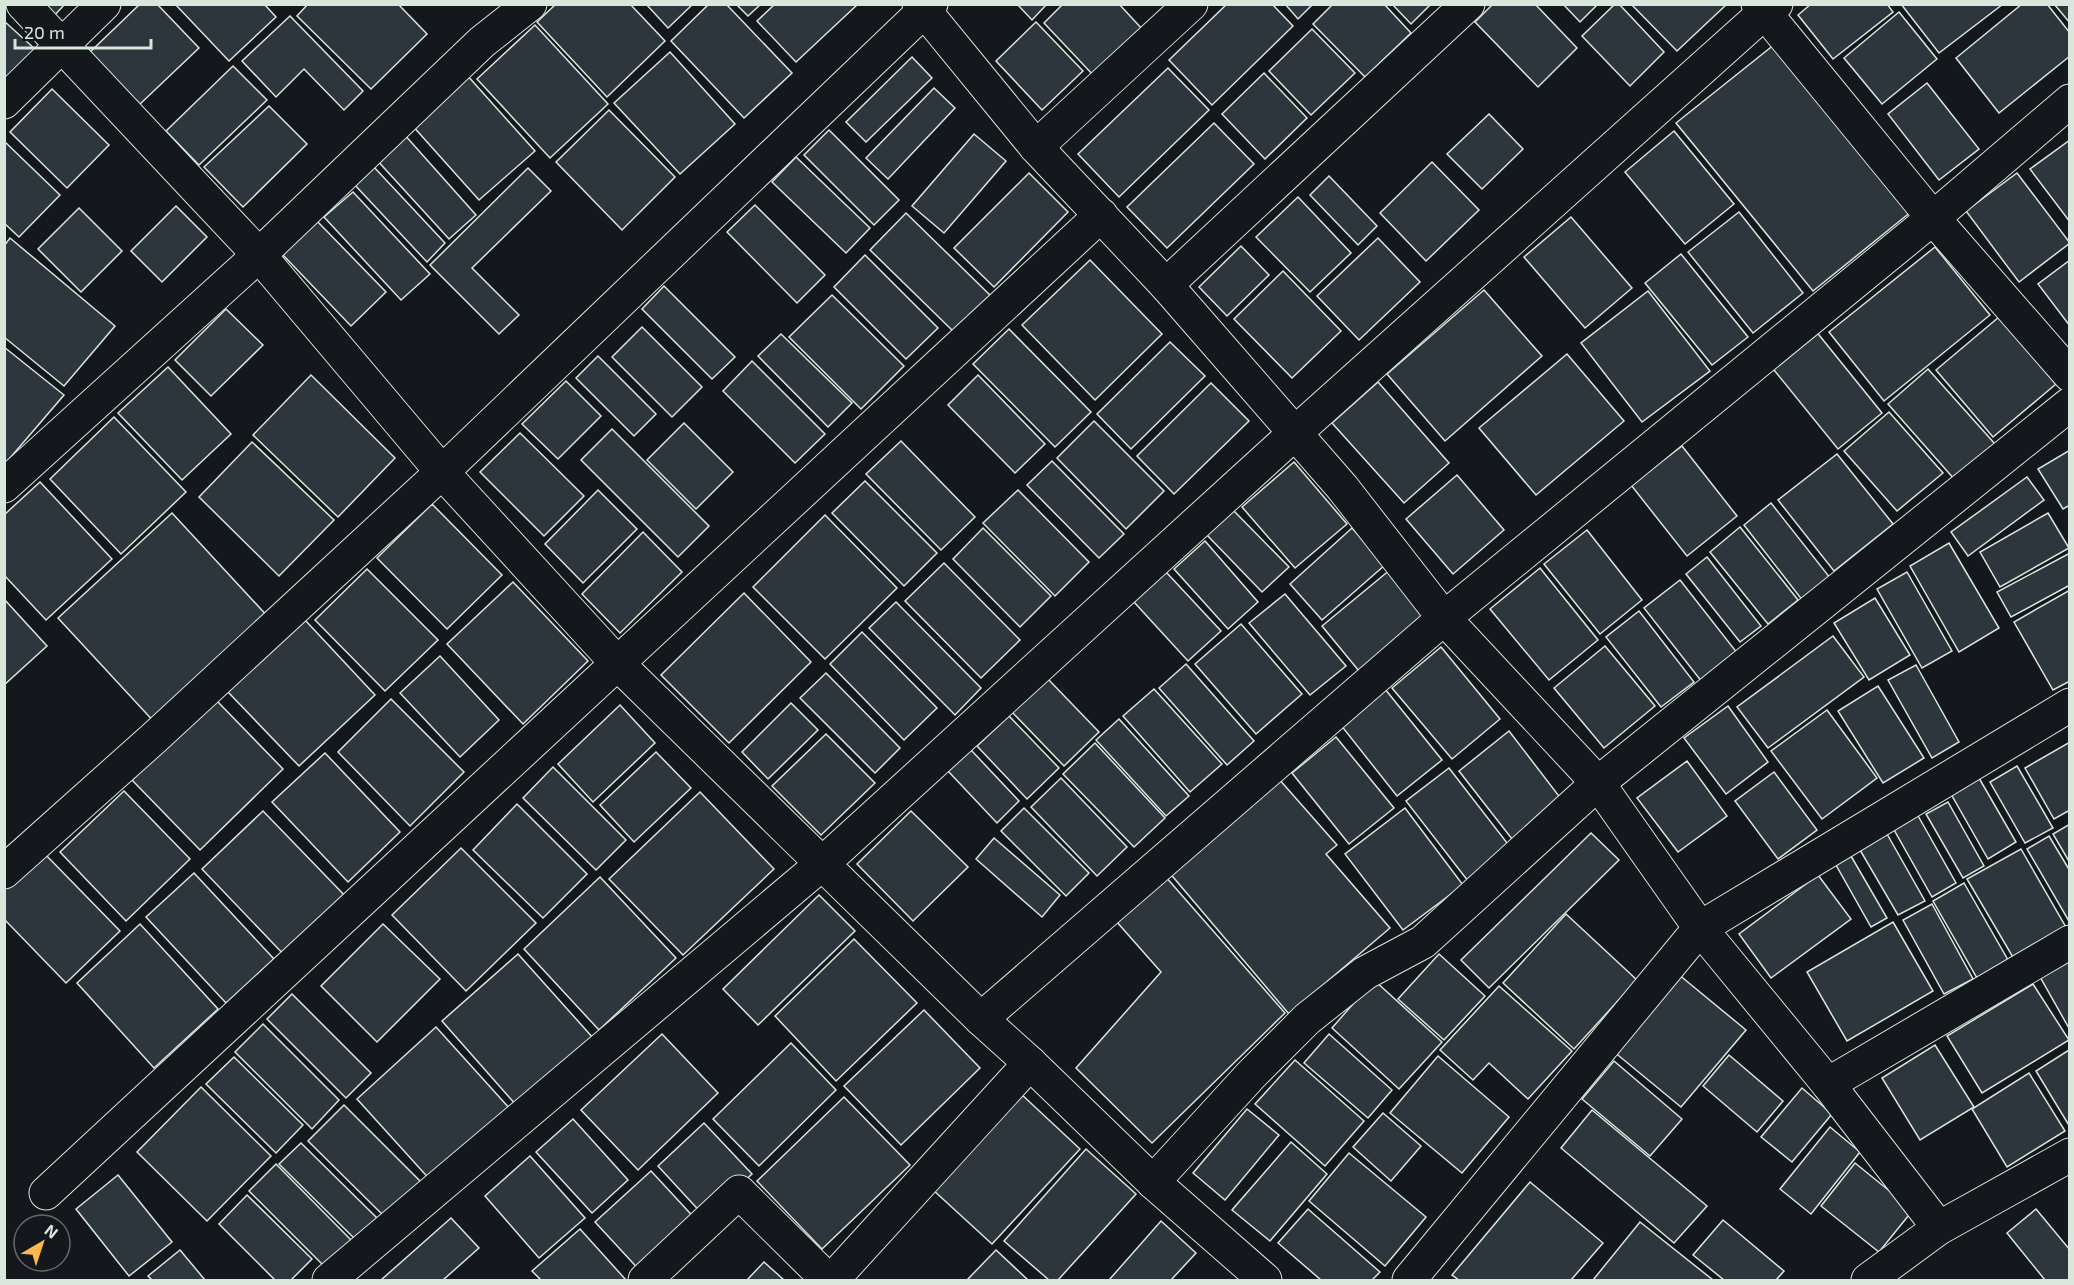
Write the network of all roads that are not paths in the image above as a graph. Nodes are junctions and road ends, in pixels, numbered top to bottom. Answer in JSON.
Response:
{"nodes":[{"id":1,"x":24,"y":4,"type":"edge"},
{"id":2,"x":104,"y":4,"type":"edge"},
{"id":3,"x":530,"y":4,"type":"edge"},
{"id":4,"x":1191,"y":4,"type":"edge"},
{"id":5,"x":1468,"y":4,"type":"edge"},
{"id":6,"x":925,"y":6,"type":"edge"},
{"id":7,"x":1766,"y":7,"type":"edge"},
{"id":8,"x":61,"y":46,"type":"junction"},
{"id":9,"x":2070,"y":101,"type":"edge"},
{"id":10,"x":4,"y":102,"type":"edge"},
{"id":11,"x":1036,"y":147,"type":"junction"},
{"id":12,"x":1101,"y":215,"type":"junction"},
{"id":13,"x":1933,"y":218,"type":"junction"},
{"id":14,"x":259,"y":255,"type":"junction"},
{"id":15,"x":1166,"y":285,"type":"junction"},
{"id":16,"x":2070,"y":375,"type":"edge"},
{"id":17,"x":2070,"y":404,"type":"edge"},
{"id":18,"x":1295,"y":433,"type":"junction"},
{"id":19,"x":442,"y":472,"type":"junction"},
{"id":20,"x":4,"y":486,"type":"edge"},
{"id":21,"x":1444,"y":618,"type":"junction"},
{"id":22,"x":618,"y":664,"type":"junction"},
{"id":23,"x":2070,"y":705,"type":"edge"},
{"id":24,"x":1598,"y":783,"type":"junction"},
{"id":25,"x":823,"y":863,"type":"junction"},
{"id":26,"x":4,"y":872,"type":"edge"},
{"id":27,"x":1700,"y":928,"type":"junction"},
{"id":28,"x":2070,"y":942,"type":"edge"},
{"id":29,"x":981,"y":1019,"type":"junction"},
{"id":30,"x":1030,"y":1064,"type":"junction"},
{"id":31,"x":1828,"y":1084,"type":"junction"},
{"id":32,"x":2070,"y":1155,"type":"edge"},
{"id":33,"x":1153,"y":1182,"type":"junction"},
{"id":34,"x":46,"y":1193,"type":"dead end"},
{"id":35,"x":1939,"y":1228,"type":"junction"},
{"id":36,"x":329,"y":1281,"type":"edge"},
{"id":37,"x":645,"y":1281,"type":"edge"},
{"id":38,"x":828,"y":1281,"type":"edge"},
{"id":39,"x":832,"y":1281,"type":"edge"},
{"id":40,"x":1265,"y":1281,"type":"edge"},
{"id":41,"x":1409,"y":1281,"type":"edge"},
{"id":42,"x":1868,"y":1281,"type":"edge"}],
"edges":[{"from":1,"to":8,"type":"street"},
{"from":2,"to":8,"type":"street"},
{"from":3,"to":14,"type":"street"},
{"from":4,"to":11,"type":"street"},
{"from":5,"to":15,"type":"street"},
{"from":6,"to":11,"type":"street"},
{"from":6,"to":19,"type":"street"},
{"from":7,"to":13,"type":"street"},
{"from":7,"to":18,"type":"street"},
{"from":8,"to":10,"type":"street"},
{"from":8,"to":14,"type":"street"},
{"from":9,"to":13,"type":"street"},
{"from":11,"to":12,"type":"street"},
{"from":12,"to":15,"type":"street"},
{"from":12,"to":22,"type":"street"},
{"from":13,"to":16,"type":"street"},
{"from":13,"to":21,"type":"street"},
{"from":14,"to":19,"type":"street"},
{"from":14,"to":20,"type":"street"},
{"from":15,"to":18,"type":"street"},
{"from":17,"to":24,"type":"street"},
{"from":18,"to":21,"type":"street"},
{"from":18,"to":25,"type":"street"},
{"from":19,"to":22,"type":"street"},
{"from":19,"to":26,"type":"street"},
{"from":21,"to":24,"type":"street"},
{"from":21,"to":29,"type":"street"},
{"from":22,"to":25,"type":"street"},
{"from":22,"to":34,"type":"street"},
{"from":23,"to":27,"type":"street"},
{"from":24,"to":27,"type":"street"},
{"from":24,"to":33,"type":"street"},
{"from":25,"to":29,"type":"street"},
{"from":25,"to":36,"type":"street"},
{"from":27,"to":31,"type":"street"},
{"from":27,"to":41,"type":"street"},
{"from":28,"to":31,"type":"street"},
{"from":29,"to":30,"type":"street"},
{"from":30,"to":33,"type":"street"},
{"from":30,"to":39,"type":"street"},
{"from":31,"to":35,"type":"street"},
{"from":32,"to":35,"type":"street"},
{"from":33,"to":40,"type":"street"},
{"from":35,"to":42,"type":"street"},
{"from":37,"to":38,"type":"street"}]}
